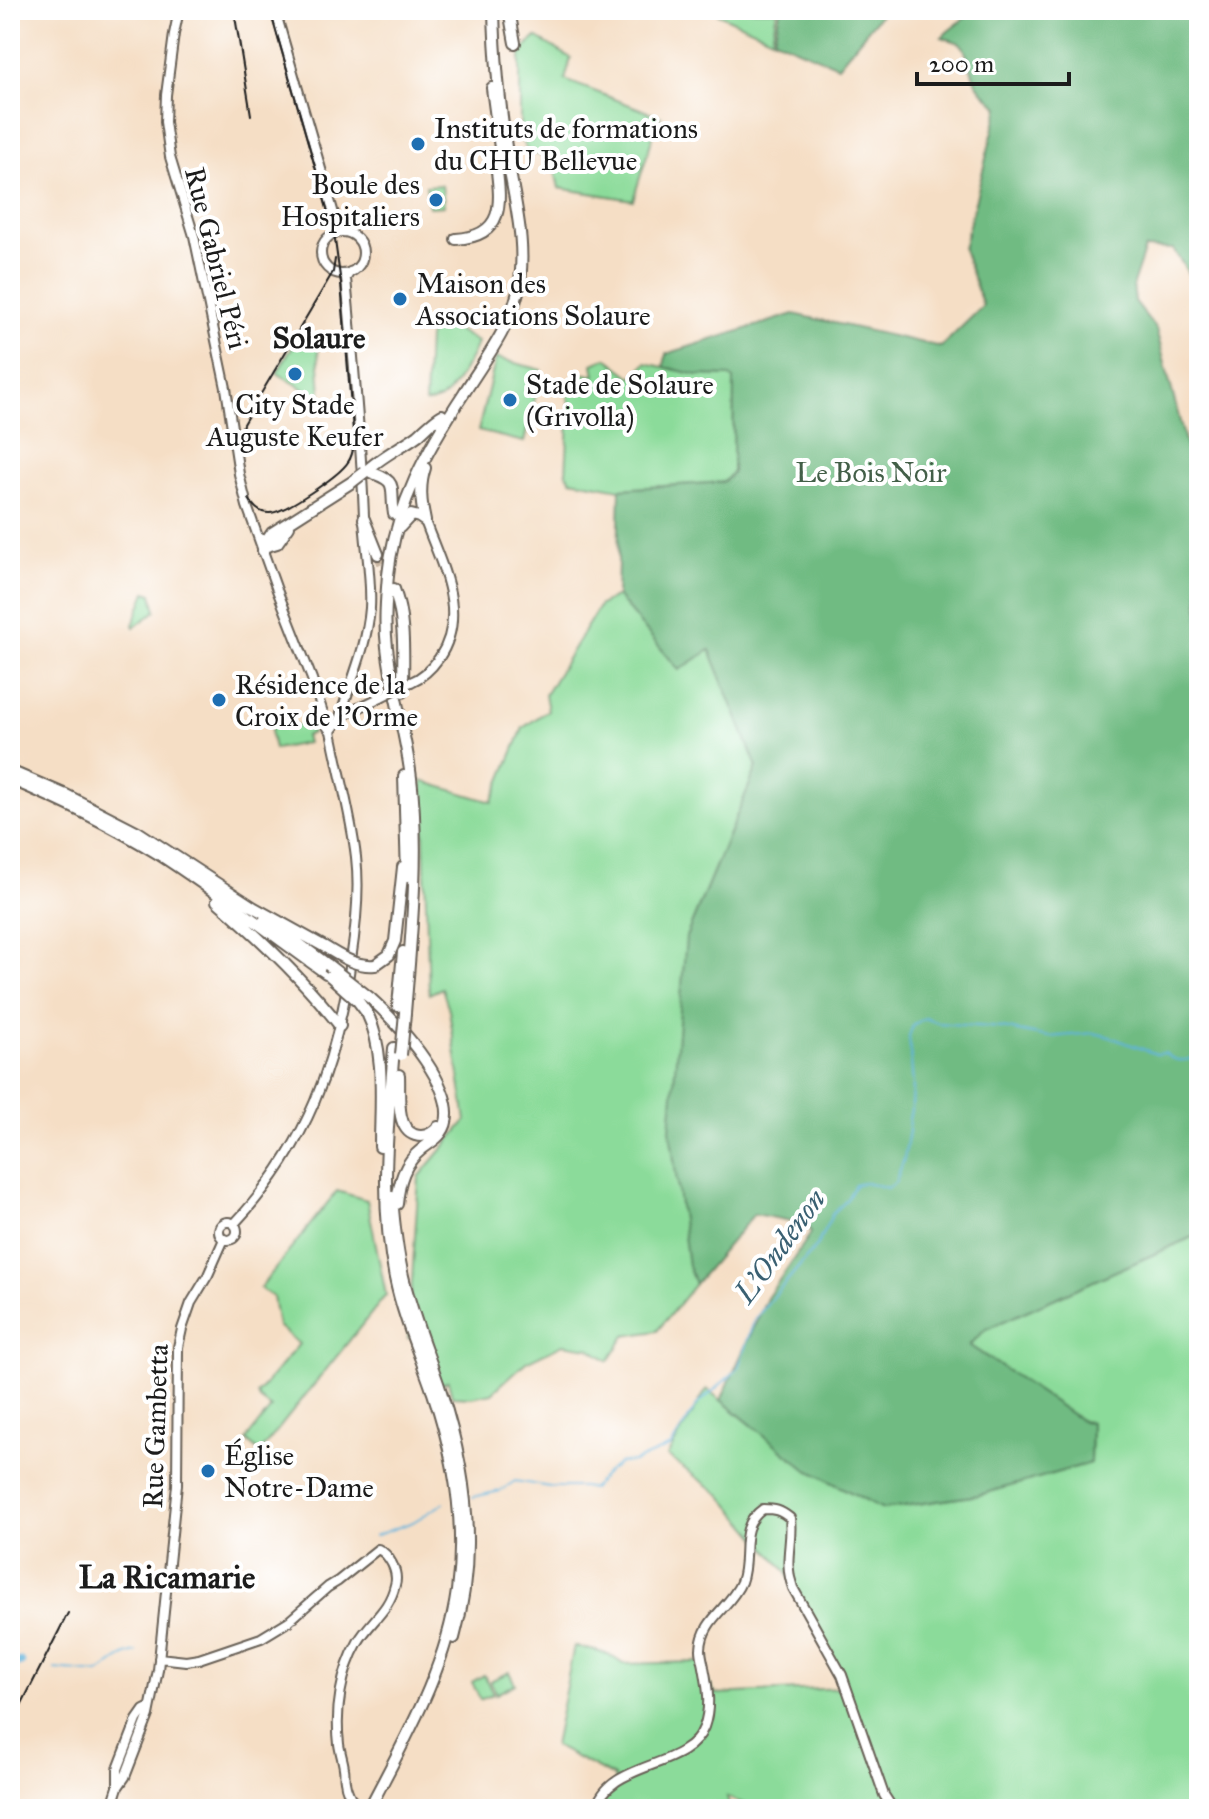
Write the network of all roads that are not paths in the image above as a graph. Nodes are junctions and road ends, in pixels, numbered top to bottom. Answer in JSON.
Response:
{"nodes":[{"id":1,"x":179,"y":10,"type":"edge"},
{"id":2,"x":275,"y":10,"type":"edge"},
{"id":3,"x":488,"y":10,"type":"edge"},
{"id":4,"x":494,"y":10,"type":"edge"},
{"id":5,"x":509,"y":10,"type":"edge"},
{"id":6,"x":515,"y":43,"type":"dead end"},
{"id":7,"x":494,"y":108,"type":"junction"},
{"id":8,"x":342,"y":232,"type":"junction"},
{"id":9,"x":456,"y":239,"type":"dead end"},
{"id":10,"x":350,"y":272,"type":"junction"},
{"id":11,"x":442,"y":415,"type":"junction"},
{"id":12,"x":429,"y":448,"type":"junction"},
{"id":13,"x":366,"y":472,"type":"junction"},
{"id":14,"x":394,"y":514,"type":"junction"},
{"id":15,"x":364,"y":519,"type":"junction"},
{"id":16,"x":425,"y":521,"type":"junction"},
{"id":17,"x":396,"y":531,"type":"junction"},
{"id":18,"x":263,"y":545,"type":"junction"},
{"id":19,"x":378,"y":554,"type":"tunnel mouth"},
{"id":20,"x":394,"y":589,"type":"tunnel mouth"},
{"id":21,"x":341,"y":712,"type":"junction"},
{"id":22,"x":403,"y":726,"type":"junction"},
{"id":23,"x":332,"y":735,"type":"junction"},
{"id":24,"x":10,"y":771,"type":"edge"},
{"id":25,"x":10,"y":779,"type":"edge"},
{"id":26,"x":406,"y":809,"type":"junction"},
{"id":27,"x":147,"y":843,"type":"junction"},
{"id":28,"x":226,"y":890,"type":"junction"},
{"id":29,"x":328,"y":972,"type":"junction"},
{"id":30,"x":369,"y":1005,"type":"junction"},
{"id":31,"x":401,"y":1010,"type":"junction"},
{"id":32,"x":340,"y":1026,"type":"junction"},
{"id":33,"x":398,"y":1052,"type":"junction"},
{"id":34,"x":399,"y":1075,"type":"junction"},
{"id":35,"x":385,"y":1188,"type":"junction"},
{"id":36,"x":234,"y":1224,"type":"junction"},
{"id":37,"x":395,"y":1230,"type":"junction"},
{"id":38,"x":224,"y":1239,"type":"junction"},
{"id":39,"x":438,"y":1395,"type":"junction"},
{"id":40,"x":461,"y":1589,"type":"junction"},
{"id":41,"x":159,"y":1658,"type":"junction"},
{"id":42,"x":111,"y":1809,"type":"edge"},
{"id":43,"x":357,"y":1809,"type":"edge"},
{"id":44,"x":369,"y":1809,"type":"edge"},
{"id":45,"x":376,"y":1809,"type":"edge"},
{"id":46,"x":596,"y":1809,"type":"edge"},
{"id":47,"x":893,"y":1809,"type":"edge"}],
"edges":[{"from":1,"to":18,"type":"main road","name":"Rue Gabriel Péri"},
{"from":2,"to":8,"type":"main road"},
{"from":3,"to":7,"type":"highway"},
{"from":4,"to":12,"type":"highway"},
{"from":5,"to":6,"type":"highway"},
{"from":7,"to":9,"type":"highway"},
{"from":7,"to":11,"type":"highway"},
{"from":8,"to":10,"type":"main road"},
{"from":8,"to":10,"type":"main road"},
{"from":10,"to":15,"type":"main road"},
{"from":11,"to":13,"type":"highway"},
{"from":11,"to":14,"type":"highway"},
{"from":12,"to":16,"type":"highway"},
{"from":12,"to":17,"type":"highway"},
{"from":13,"to":14,"type":"highway"},
{"from":13,"to":18,"type":"highway","bridge":true},
{"from":14,"to":26,"type":"highway"},
{"from":15,"to":19,"type":"highway"},
{"from":15,"to":21,"type":"main road"},
{"from":16,"to":17,"type":"highway"},
{"from":16,"to":21,"type":"main road","bridge":true},
{"from":17,"to":22,"type":"highway"},
{"from":18,"to":23,"type":"main road","name":"Rue Gabriel Péri"},
{"from":20,"to":22,"type":"highway"},
{"from":21,"to":23,"type":"main road"},
{"from":22,"to":31,"type":"highway"},
{"from":23,"to":32,"type":"main road"},
{"from":24,"to":27,"type":"highway"},
{"from":25,"to":27,"type":"highway"},
{"from":26,"to":28,"type":"highway","bridge":true},
{"from":26,"to":31,"type":"highway"},
{"from":27,"to":28,"type":"highway"},
{"from":27,"to":29,"type":"highway"},
{"from":27,"to":32,"type":"highway"},
{"from":28,"to":29,"type":"highway"},
{"from":29,"to":30,"type":"highway","bridge":true},
{"from":30,"to":34,"type":"highway"},
{"from":30,"to":35,"type":"highway"},
{"from":30,"to":37,"type":"highway"},
{"from":31,"to":33,"type":"highway","bridge":true},
{"from":32,"to":36,"type":"main road"},
{"from":33,"to":34,"type":"highway"},
{"from":33,"to":35,"type":"highway"},
{"from":34,"to":37,"type":"highway"},
{"from":35,"to":39,"type":"highway"},
{"from":36,"to":38,"type":"main road"},
{"from":36,"to":38,"type":"main road"},
{"from":37,"to":39,"type":"highway"},
{"from":38,"to":41,"type":"main road","name":"Rue Gambetta"},
{"from":39,"to":40,"type":"highway"},
{"from":40,"to":44,"type":"highway"},
{"from":40,"to":45,"type":"highway"},
{"from":41,"to":42,"type":"main road","name":"Rue Gambetta"},
{"from":41,"to":43,"type":"main road"},
{"from":46,"to":47,"type":"main road"}]}
